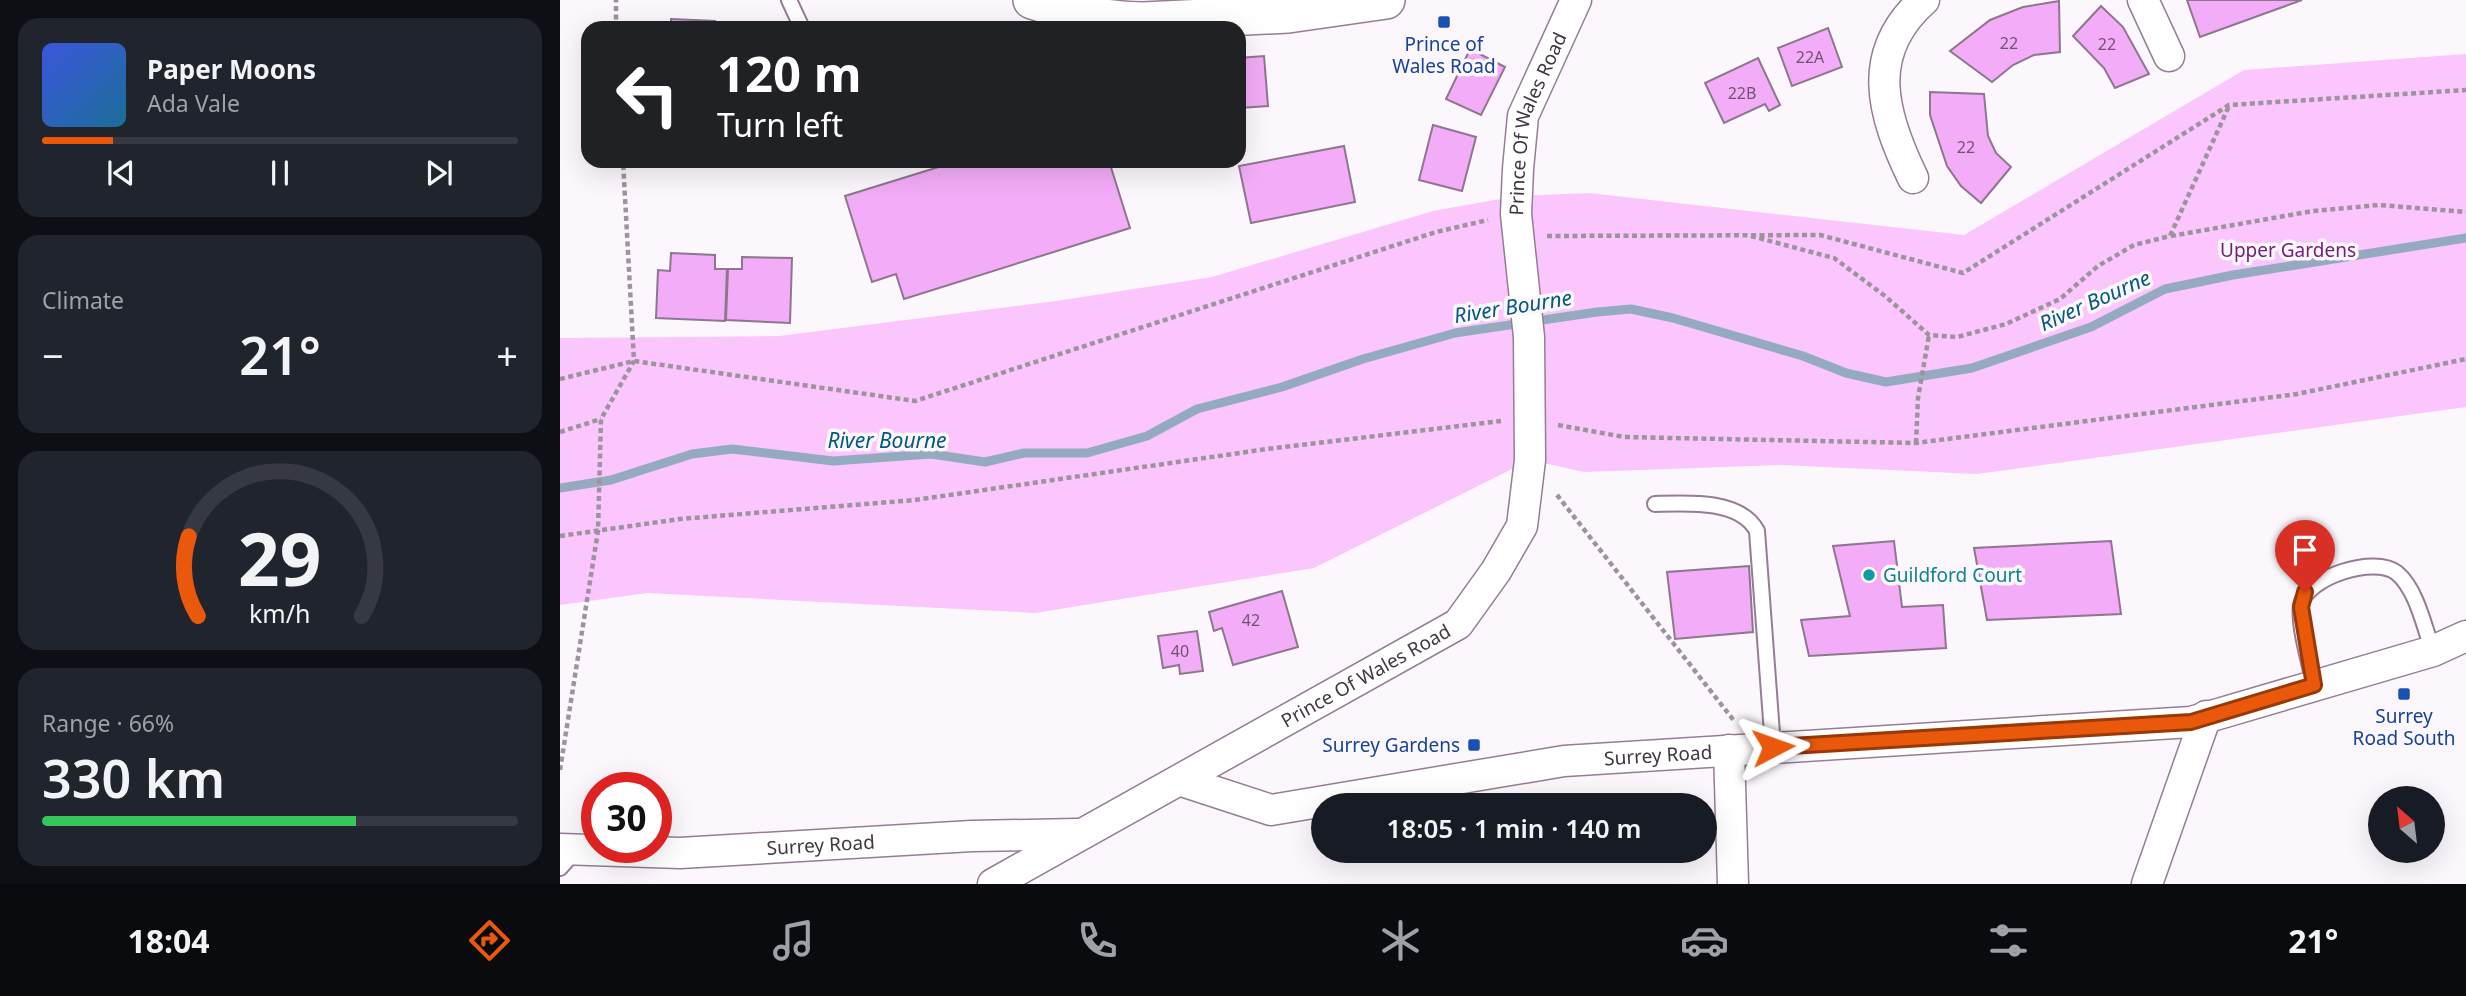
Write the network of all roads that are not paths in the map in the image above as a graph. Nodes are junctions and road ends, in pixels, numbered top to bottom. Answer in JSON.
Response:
{"nodes":[{"id":1,"x":789,"y":0,"type":"edge"},
{"id":2,"x":1032,"y":0,"type":"edge"},
{"id":3,"x":1386,"y":0,"type":"edge"},
{"id":4,"x":1576,"y":0,"type":"edge"},
{"id":5,"x":1924,"y":0,"type":"edge"},
{"id":6,"x":2143,"y":0,"type":"edge"},
{"id":7,"x":1268,"y":8,"type":"edge"},
{"id":8,"x":799,"y":21,"type":"edge"},
{"id":9,"x":1121,"y":21,"type":"edge"},
{"id":10,"x":1172,"y":21,"type":"edge"},
{"id":11,"x":2169,"y":56,"type":"dead end"},
{"id":12,"x":1913,"y":178,"type":"dead end"},
{"id":13,"x":1655,"y":504,"type":"dead end"},
{"id":14,"x":2466,"y":636,"type":"edge"},
{"id":15,"x":2433,"y":651,"type":"junction"},
{"id":16,"x":2314,"y":685,"type":"junction"},
{"id":17,"x":2206,"y":716,"type":"junction"},
{"id":18,"x":1753,"y":748,"type":"junction"},
{"id":19,"x":1182,"y":780,"type":"junction"},
{"id":20,"x":1082,"y":834,"type":"junction"},
{"id":21,"x":565,"y":856,"type":"edge"},
{"id":22,"x":993,"y":884,"type":"edge"},
{"id":23,"x":1733,"y":884,"type":"edge"},
{"id":24,"x":2147,"y":884,"type":"edge"}],
"edges":[{"from":1,"to":8,"type":"lane"},
{"from":2,"to":9,"type":"street"},
{"from":3,"to":7,"type":"street"},
{"from":4,"to":19,"type":"street","name":"Prince Of Wales Road"},
{"from":5,"to":12,"type":"street"},
{"from":6,"to":11,"type":"street"},
{"from":7,"to":10,"type":"street"},
{"from":13,"to":18,"type":"lane"},
{"from":14,"to":15,"type":"street","name":"Surrey Road"},
{"from":15,"to":16,"type":"street","name":"Surrey Road"},
{"from":15,"to":16,"type":"lane"},
{"from":16,"to":17,"type":"street","name":"Surrey Road"},
{"from":17,"to":18,"type":"street","name":"Surrey Road"},
{"from":17,"to":24,"type":"street"},
{"from":18,"to":19,"type":"street","name":"Surrey Road"},
{"from":18,"to":23,"type":"street"},
{"from":19,"to":20,"type":"street","name":"Prince Of Wales Road"},
{"from":20,"to":21,"type":"street","name":"Surrey Road"},
{"from":20,"to":22,"type":"street","name":"Prince Of Wales Road"}]}
